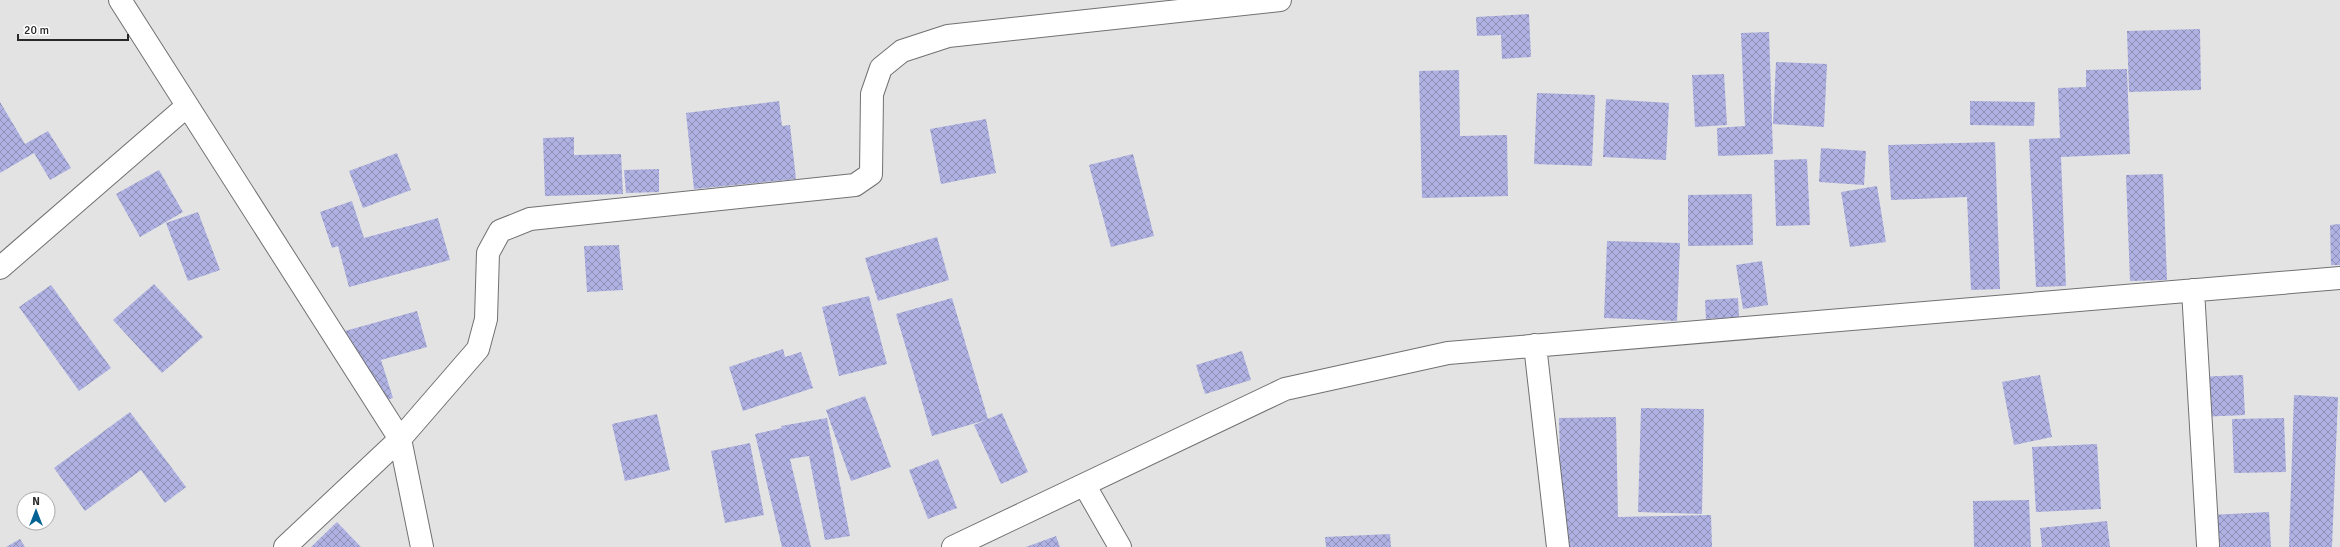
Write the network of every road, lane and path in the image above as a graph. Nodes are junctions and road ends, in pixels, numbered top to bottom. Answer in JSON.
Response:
{"nodes":[{"id":1,"x":120,"y":0,"type":"edge"},
{"id":2,"x":1280,"y":0,"type":"edge"},
{"id":3,"x":187,"y":106,"type":"junction"},
{"id":4,"x":0,"y":268,"type":"edge"},
{"id":5,"x":2340,"y":278,"type":"edge"},
{"id":6,"x":2193,"y":290,"type":"junction"},
{"id":7,"x":1535,"y":345,"type":"junction"},
{"id":8,"x":400,"y":439,"type":"junction"},
{"id":9,"x":1085,"y":486,"type":"junction"},
{"id":10,"x":2208,"y":545,"type":"dead end"},
{"id":11,"x":285,"y":547,"type":"edge"},
{"id":12,"x":422,"y":547,"type":"edge"},
{"id":13,"x":953,"y":547,"type":"edge"},
{"id":14,"x":1120,"y":547,"type":"edge"},
{"id":15,"x":1558,"y":547,"type":"edge"}],
"edges":[{"from":1,"to":3,"type":"street"},
{"from":2,"to":8,"type":"street"},
{"from":3,"to":4,"type":"street"},
{"from":3,"to":8,"type":"street"},
{"from":5,"to":6,"type":"street"},
{"from":6,"to":7,"type":"street"},
{"from":6,"to":10,"type":"street"},
{"from":7,"to":9,"type":"street"},
{"from":7,"to":15,"type":"street"},
{"from":8,"to":11,"type":"street"},
{"from":8,"to":12,"type":"street"},
{"from":9,"to":13,"type":"street"},
{"from":9,"to":14,"type":"street"}]}
